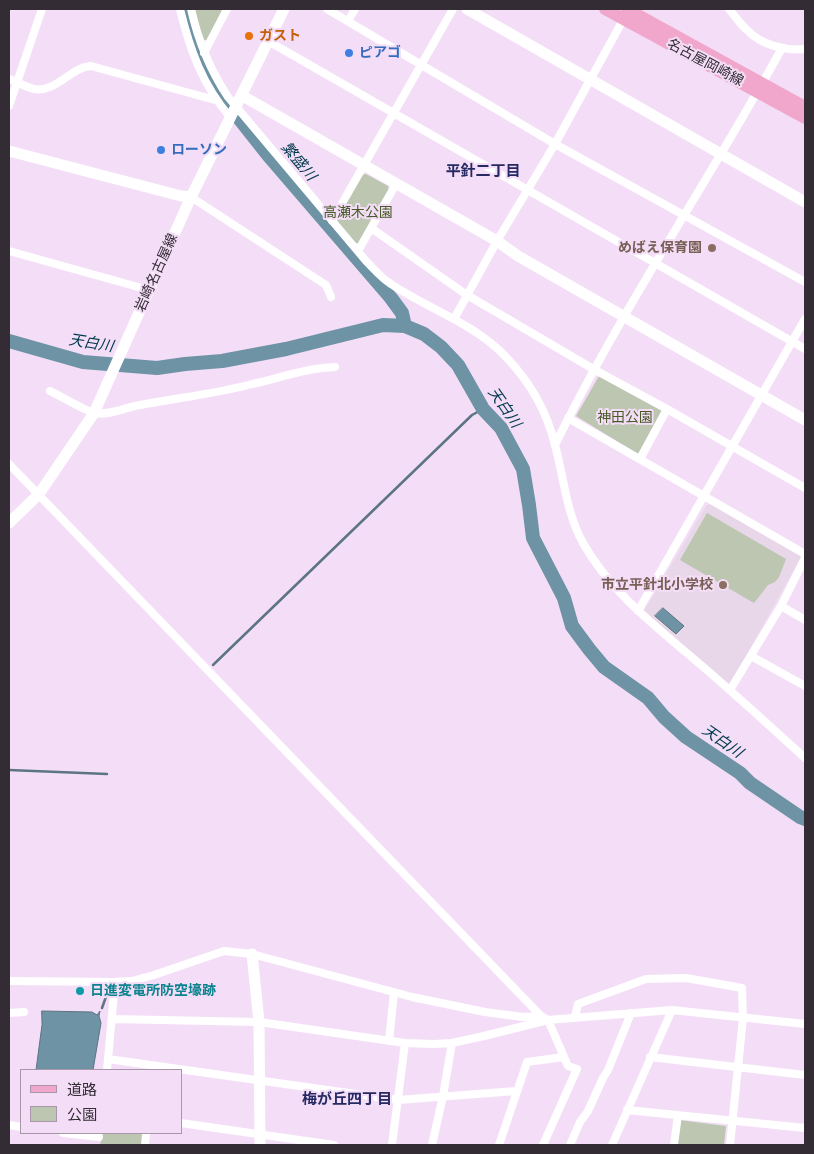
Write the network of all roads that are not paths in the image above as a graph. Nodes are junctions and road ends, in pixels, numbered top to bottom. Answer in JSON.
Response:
{"nodes":[{"id":1,"x":42,"y":9,"type":"edge"},
{"id":2,"x":180,"y":9,"type":"edge"},
{"id":3,"x":191,"y":9,"type":"edge"},
{"id":4,"x":227,"y":9,"type":"edge"},
{"id":5,"x":284,"y":9,"type":"edge"},
{"id":6,"x":327,"y":9,"type":"edge"},
{"id":7,"x":355,"y":9,"type":"edge"},
{"id":8,"x":453,"y":9,"type":"edge"},
{"id":9,"x":466,"y":9,"type":"edge"},
{"id":10,"x":605,"y":9,"type":"edge"},
{"id":11,"x":729,"y":9,"type":"edge"},
{"id":12,"x":627,"y":12,"type":"edge"},
{"id":13,"x":348,"y":20,"type":"junction"},
{"id":14,"x":268,"y":41,"type":"junction"},
{"id":15,"x":782,"y":48,"type":"junction"},
{"id":16,"x":805,"y":49,"type":"edge"},
{"id":17,"x":204,"y":53,"type":"junction"},
{"id":18,"x":422,"y":64,"type":"junction"},
{"id":19,"x":9,"y":79,"type":"edge"},
{"id":20,"x":590,"y":79,"type":"junction"},
{"id":21,"x":17,"y":82,"type":"junction"},
{"id":22,"x":761,"y":87,"type":"junction"},
{"id":23,"x":241,"y":95,"type":"junction"},
{"id":24,"x":215,"y":100,"type":"junction"},
{"id":25,"x":9,"y":106,"type":"edge"},
{"id":26,"x":236,"y":106,"type":"junction"},
{"id":27,"x":805,"y":106,"type":"edge"},
{"id":28,"x":394,"y":113,"type":"junction"},
{"id":29,"x":230,"y":117,"type":"junction"},
{"id":30,"x":805,"y":118,"type":"edge"},
{"id":31,"x":555,"y":144,"type":"junction"},
{"id":32,"x":9,"y":151,"type":"edge"},
{"id":33,"x":722,"y":154,"type":"junction"},
{"id":34,"x":364,"y":165,"type":"junction"},
{"id":35,"x":396,"y":184,"type":"junction"},
{"id":36,"x":527,"y":190,"type":"junction"},
{"id":37,"x":191,"y":197,"type":"junction"},
{"id":38,"x":805,"y":202,"type":"edge"},
{"id":39,"x":686,"y":215,"type":"junction"},
{"id":40,"x":332,"y":221,"type":"junction"},
{"id":41,"x":371,"y":228,"type":"junction"},
{"id":42,"x":496,"y":241,"type":"junction"},
{"id":43,"x":9,"y":251,"type":"edge"},
{"id":44,"x":358,"y":252,"type":"junction"},
{"id":45,"x":656,"y":264,"type":"junction"},
{"id":46,"x":805,"y":282,"type":"edge"},
{"id":47,"x":149,"y":290,"type":"junction"},
{"id":48,"x":467,"y":294,"type":"junction"},
{"id":49,"x":331,"y":297,"type":"dead end"},
{"id":50,"x":625,"y":317,"type":"junction"},
{"id":51,"x":454,"y":319,"type":"junction"},
{"id":52,"x":805,"y":319,"type":"edge"},
{"id":53,"x":792,"y":342,"type":"junction"},
{"id":54,"x":805,"y":349,"type":"edge"},
{"id":55,"x":335,"y":367,"type":"dead end"},
{"id":56,"x":595,"y":370,"type":"junction"},
{"id":57,"x":50,"y":391,"type":"dead end"},
{"id":58,"x":761,"y":396,"type":"junction"},
{"id":59,"x":667,"y":409,"type":"junction"},
{"id":60,"x":94,"y":413,"type":"junction"},
{"id":61,"x":568,"y":418,"type":"junction"},
{"id":62,"x":805,"y":420,"type":"edge"},
{"id":63,"x":555,"y":445,"type":"junction"},
{"id":64,"x":731,"y":447,"type":"junction"},
{"id":65,"x":640,"y":459,"type":"junction"},
{"id":66,"x":9,"y":464,"type":"edge"},
{"id":67,"x":805,"y":488,"type":"edge"},
{"id":68,"x":39,"y":494,"type":"junction"},
{"id":69,"x":704,"y":496,"type":"junction"},
{"id":70,"x":9,"y":523,"type":"edge"},
{"id":71,"x":805,"y":554,"type":"edge"},
{"id":72,"x":805,"y":558,"type":"edge"},
{"id":73,"x":781,"y":606,"type":"junction"},
{"id":74,"x":638,"y":611,"type":"junction"},
{"id":75,"x":805,"y":620,"type":"edge"},
{"id":76,"x":751,"y":656,"type":"junction"},
{"id":77,"x":805,"y":686,"type":"edge"},
{"id":78,"x":730,"y":690,"type":"junction"},
{"id":79,"x":805,"y":758,"type":"edge"},
{"id":80,"x":252,"y":954,"type":"junction"},
{"id":81,"x":9,"y":981,"type":"edge"},
{"id":82,"x":115,"y":982,"type":"junction"},
{"id":83,"x":394,"y":992,"type":"junction"},
{"id":84,"x":672,"y":1010,"type":"junction"},
{"id":85,"x":9,"y":1012,"type":"edge"},
{"id":86,"x":24,"y":1012,"type":"dead end"},
{"id":87,"x":631,"y":1013,"type":"junction"},
{"id":88,"x":574,"y":1017,"type":"junction"},
{"id":89,"x":545,"y":1018,"type":"junction"},
{"id":90,"x":743,"y":1018,"type":"junction"},
{"id":91,"x":112,"y":1019,"type":"junction"},
{"id":92,"x":259,"y":1022,"type":"junction"},
{"id":93,"x":804,"y":1023,"type":"edge"},
{"id":94,"x":389,"y":1041,"type":"junction"},
{"id":95,"x":405,"y":1043,"type":"junction"},
{"id":96,"x":452,"y":1043,"type":"junction"},
{"id":97,"x":564,"y":1057,"type":"junction"},
{"id":98,"x":650,"y":1057,"type":"junction"},
{"id":99,"x":108,"y":1059,"type":"junction"},
{"id":100,"x":738,"y":1068,"type":"junction"},
{"id":101,"x":107,"y":1069,"type":"edge"},
{"id":102,"x":177,"y":1069,"type":"edge"},
{"id":103,"x":182,"y":1070,"type":"edge"},
{"id":104,"x":805,"y":1075,"type":"edge"},
{"id":105,"x":259,"y":1081,"type":"junction"},
{"id":106,"x":516,"y":1090,"type":"junction"},
{"id":107,"x":443,"y":1096,"type":"junction"},
{"id":108,"x":398,"y":1100,"type":"junction"},
{"id":109,"x":627,"y":1110,"type":"junction"},
{"id":110,"x":678,"y":1115,"type":"junction"},
{"id":111,"x":732,"y":1121,"type":"junction"},
{"id":112,"x":182,"y":1123,"type":"edge"},
{"id":113,"x":805,"y":1128,"type":"edge"},
{"id":114,"x":70,"y":1134,"type":"edge"},
{"id":115,"x":99,"y":1138,"type":"edge"},
{"id":116,"x":260,"y":1140,"type":"edge"},
{"id":117,"x":334,"y":1145,"type":"edge"},
{"id":118,"x":392,"y":1145,"type":"edge"},
{"id":119,"x":432,"y":1145,"type":"edge"},
{"id":120,"x":499,"y":1145,"type":"edge"},
{"id":121,"x":543,"y":1145,"type":"edge"},
{"id":122,"x":570,"y":1145,"type":"edge"},
{"id":123,"x":612,"y":1145,"type":"edge"},
{"id":124,"x":674,"y":1145,"type":"edge"},
{"id":125,"x":730,"y":1145,"type":"edge"}],
"edges":[{"from":1,"to":21,"type":"street"},
{"from":2,"to":24,"type":"street"},
{"from":3,"to":17,"type":"street"},
{"from":4,"to":17,"type":"street"},
{"from":5,"to":14,"type":"street","name":"岩崎名古屋線"},
{"from":6,"to":13,"type":"street"},
{"from":7,"to":13,"type":"street"},
{"from":8,"to":18,"type":"street"},
{"from":9,"to":20,"type":"street"},
{"from":10,"to":12,"type":"main road","name":"名古屋岡崎線"},
{"from":11,"to":15,"type":"street"},
{"from":12,"to":20,"type":"street"},
{"from":12,"to":22,"type":"main road","name":"名古屋岡崎線"},
{"from":13,"to":18,"type":"street"},
{"from":14,"to":23,"type":"street","name":"岩崎名古屋線"},
{"from":14,"to":28,"type":"street"},
{"from":15,"to":16,"type":"street"},
{"from":15,"to":22,"type":"street"},
{"from":17,"to":26,"type":"street"},
{"from":18,"to":28,"type":"street"},
{"from":18,"to":31,"type":"street"},
{"from":19,"to":21,"type":"street"},
{"from":20,"to":31,"type":"street"},
{"from":20,"to":33,"type":"street"},
{"from":21,"to":24,"type":"street"},
{"from":21,"to":25,"type":"street"},
{"from":22,"to":27,"type":"main road","name":"名古屋岡崎線"},
{"from":22,"to":30,"type":"main road","name":"名古屋岡崎線"},
{"from":22,"to":33,"type":"street"},
{"from":23,"to":26,"type":"street","name":"岩崎名古屋線"},
{"from":23,"to":34,"type":"street"},
{"from":24,"to":29,"type":"street"},
{"from":26,"to":29,"type":"street","name":"岩崎名古屋線"},
{"from":26,"to":40,"type":"street"},
{"from":28,"to":34,"type":"street"},
{"from":28,"to":36,"type":"street"},
{"from":29,"to":37,"type":"street","name":"岩崎名古屋線"},
{"from":31,"to":36,"type":"street"},
{"from":31,"to":39,"type":"street"},
{"from":32,"to":37,"type":"street"},
{"from":33,"to":38,"type":"street"},
{"from":33,"to":39,"type":"street"},
{"from":34,"to":35,"type":"street"},
{"from":34,"to":40,"type":"street"},
{"from":35,"to":41,"type":"street"},
{"from":35,"to":42,"type":"street"},
{"from":36,"to":42,"type":"street"},
{"from":36,"to":45,"type":"street"},
{"from":37,"to":47,"type":"street","name":"岩崎名古屋線"},
{"from":37,"to":49,"type":"street"},
{"from":39,"to":45,"type":"street"},
{"from":39,"to":46,"type":"street"},
{"from":40,"to":44,"type":"street"},
{"from":41,"to":44,"type":"street"},
{"from":41,"to":48,"type":"street"},
{"from":42,"to":48,"type":"street"},
{"from":42,"to":50,"type":"street"},
{"from":43,"to":47,"type":"street"},
{"from":44,"to":51,"type":"street"},
{"from":45,"to":50,"type":"street"},
{"from":45,"to":53,"type":"street"},
{"from":47,"to":60,"type":"street","name":"岩崎名古屋線"},
{"from":48,"to":51,"type":"street"},
{"from":48,"to":56,"type":"street"},
{"from":50,"to":56,"type":"street"},
{"from":50,"to":58,"type":"street"},
{"from":51,"to":63,"type":"street"},
{"from":52,"to":53,"type":"street"},
{"from":53,"to":54,"type":"street"},
{"from":53,"to":58,"type":"street"},
{"from":55,"to":60,"type":"street"},
{"from":56,"to":59,"type":"street"},
{"from":56,"to":61,"type":"street"},
{"from":57,"to":60,"type":"street"},
{"from":58,"to":62,"type":"street"},
{"from":58,"to":64,"type":"street"},
{"from":59,"to":64,"type":"street"},
{"from":59,"to":65,"type":"street"},
{"from":60,"to":68,"type":"street","name":"岩崎名古屋線"},
{"from":61,"to":63,"type":"street"},
{"from":61,"to":65,"type":"street"},
{"from":63,"to":74,"type":"street"},
{"from":64,"to":67,"type":"street"},
{"from":64,"to":69,"type":"street"},
{"from":65,"to":69,"type":"street"},
{"from":66,"to":68,"type":"street"},
{"from":68,"to":70,"type":"street","name":"岩崎名古屋線"},
{"from":68,"to":89,"type":"street"},
{"from":69,"to":71,"type":"street"},
{"from":69,"to":74,"type":"street"},
{"from":72,"to":73,"type":"street"},
{"from":73,"to":75,"type":"street"},
{"from":73,"to":76,"type":"street"},
{"from":74,"to":78,"type":"street"},
{"from":76,"to":77,"type":"street"},
{"from":76,"to":78,"type":"street"},
{"from":78,"to":79,"type":"street"},
{"from":80,"to":82,"type":"street"},
{"from":80,"to":83,"type":"street"},
{"from":80,"to":92,"type":"street"},
{"from":81,"to":82,"type":"street"},
{"from":82,"to":91,"type":"street"},
{"from":83,"to":89,"type":"street"},
{"from":83,"to":94,"type":"street"},
{"from":84,"to":87,"type":"street"},
{"from":84,"to":90,"type":"street"},
{"from":84,"to":98,"type":"street"},
{"from":85,"to":86,"type":"street"},
{"from":87,"to":88,"type":"street"},
{"from":87,"to":122,"type":"street"},
{"from":88,"to":89,"type":"street"},
{"from":88,"to":90,"type":"street"},
{"from":89,"to":96,"type":"street"},
{"from":89,"to":97,"type":"street"},
{"from":90,"to":93,"type":"street"},
{"from":90,"to":100,"type":"street"},
{"from":91,"to":92,"type":"street"},
{"from":91,"to":99,"type":"street"},
{"from":92,"to":94,"type":"street"},
{"from":92,"to":105,"type":"street"},
{"from":94,"to":95,"type":"street"},
{"from":95,"to":96,"type":"street"},
{"from":95,"to":108,"type":"street"},
{"from":96,"to":107,"type":"street"},
{"from":97,"to":106,"type":"street"},
{"from":97,"to":121,"type":"street"},
{"from":98,"to":100,"type":"street"},
{"from":98,"to":109,"type":"street"},
{"from":99,"to":101,"type":"street"},
{"from":99,"to":102,"type":"street"},
{"from":100,"to":104,"type":"street"},
{"from":100,"to":111,"type":"street"},
{"from":103,"to":105,"type":"street"},
{"from":105,"to":108,"type":"street"},
{"from":105,"to":116,"type":"street"},
{"from":106,"to":107,"type":"street"},
{"from":106,"to":120,"type":"street"},
{"from":107,"to":108,"type":"street"},
{"from":107,"to":119,"type":"street"},
{"from":108,"to":118,"type":"street"},
{"from":109,"to":110,"type":"street"},
{"from":109,"to":123,"type":"street"},
{"from":110,"to":111,"type":"street"},
{"from":110,"to":124,"type":"street"},
{"from":111,"to":113,"type":"street"},
{"from":111,"to":125,"type":"street"},
{"from":112,"to":116,"type":"street"},
{"from":114,"to":115,"type":"street"},
{"from":116,"to":117,"type":"street"}]}
